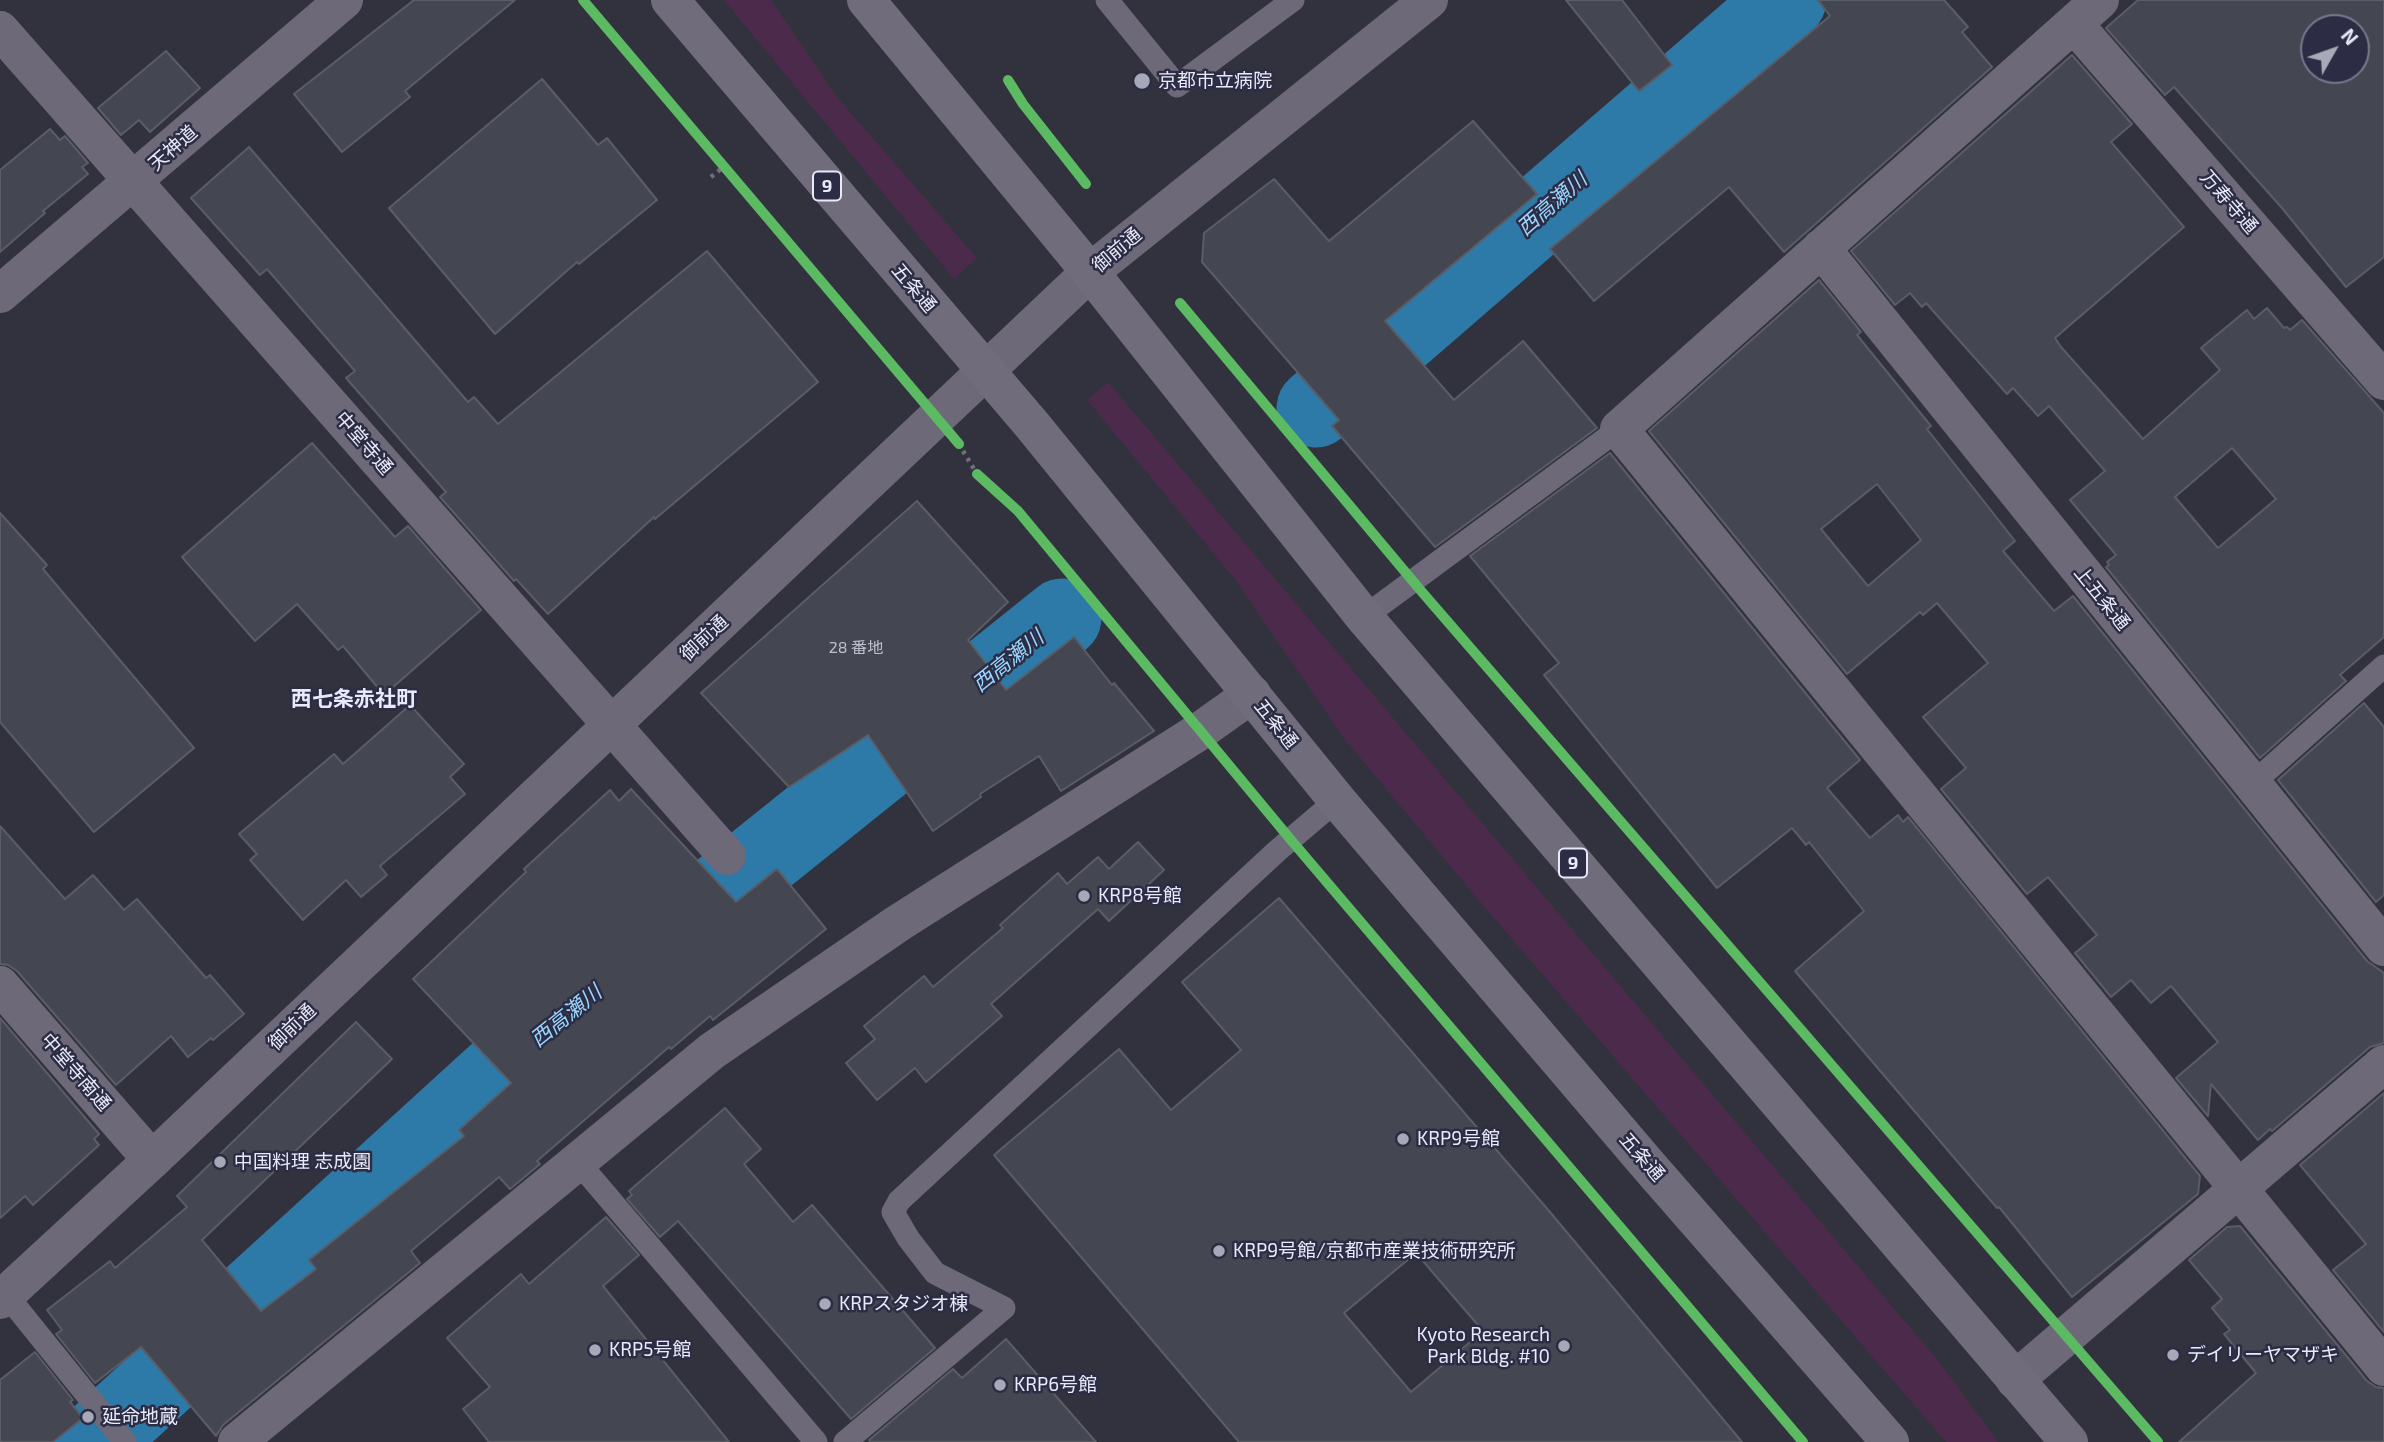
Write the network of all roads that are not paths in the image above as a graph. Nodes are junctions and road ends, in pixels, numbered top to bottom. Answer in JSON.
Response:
{"nodes":[{"id":1,"x":344,"y":0,"type":"edge"},
{"id":2,"x":670,"y":0,"type":"edge"},
{"id":3,"x":866,"y":0,"type":"edge"},
{"id":4,"x":1107,"y":0,"type":"edge"},
{"id":5,"x":1293,"y":0,"type":"edge"},
{"id":6,"x":1429,"y":0,"type":"edge"},
{"id":7,"x":2087,"y":12,"type":"edge"},
{"id":8,"x":0,"y":30,"type":"edge"},
{"id":9,"x":134,"y":181,"type":"junction"},
{"id":10,"x":1821,"y":248,"type":"junction"},
{"id":11,"x":1090,"y":272,"type":"junction"},
{"id":12,"x":0,"y":294,"type":"edge"},
{"id":13,"x":985,"y":371,"type":"junction"},
{"id":14,"x":2384,"y":381,"type":"edge"},
{"id":15,"x":1619,"y":429,"type":"junction"},
{"id":16,"x":1364,"y":617,"type":"junction"},
{"id":17,"x":2384,"y":666,"type":"edge"},
{"id":18,"x":1252,"y":694,"type":"junction"},
{"id":19,"x":611,"y":724,"type":"junction"},
{"id":20,"x":2252,"y":783,"type":"junction"},
{"id":21,"x":1337,"y":800,"type":"junction"},
{"id":22,"x":727,"y":856,"type":"dead end"},
{"id":23,"x":2384,"y":947,"type":"edge"},
{"id":24,"x":0,"y":985,"type":"edge"},
{"id":25,"x":2384,"y":1063,"type":"edge"},
{"id":26,"x":152,"y":1160,"type":"junction"},
{"id":27,"x":578,"y":1162,"type":"junction"},
{"id":28,"x":2237,"y":1189,"type":"junction"},
{"id":29,"x":2,"y":1294,"type":"edge"},
{"id":30,"x":2384,"y":1367,"type":"edge"},
{"id":31,"x":2015,"y":1380,"type":"junction"},
{"id":32,"x":123,"y":1440,"type":"edge"},
{"id":33,"x":237,"y":1442,"type":"edge"},
{"id":34,"x":816,"y":1442,"type":"edge"},
{"id":35,"x":845,"y":1442,"type":"edge"},
{"id":36,"x":1890,"y":1442,"type":"edge"},
{"id":37,"x":2069,"y":1442,"type":"edge"}],
"edges":[{"from":1,"to":9,"type":"street","name":"天神道"},
{"from":2,"to":13,"type":"highway","name":"五条通","number":"9"},
{"from":3,"to":11,"type":"highway","number":"9"},
{"from":4,"to":5,"type":"lane"},
{"from":6,"to":11,"type":"street","name":"御前通"},
{"from":7,"to":10,"type":"street"},
{"from":7,"to":14,"type":"street","name":"万寿寺通"},
{"from":8,"to":9,"type":"street","name":"中堂寺通"},
{"from":9,"to":12,"type":"street","name":"天神道"},
{"from":9,"to":19,"type":"street","name":"中堂寺通"},
{"from":10,"to":15,"type":"street"},
{"from":10,"to":20,"type":"street","name":"上五条通"},
{"from":11,"to":13,"type":"street","name":"御前通"},
{"from":11,"to":16,"type":"highway","number":"9"},
{"from":13,"to":18,"type":"highway","name":"五条通","number":"9"},
{"from":13,"to":19,"type":"street","name":"御前通"},
{"from":15,"to":16,"type":"lane"},
{"from":15,"to":28,"type":"street"},
{"from":16,"to":31,"type":"highway","number":"9"},
{"from":17,"to":20,"type":"lane"},
{"from":18,"to":21,"type":"highway","name":"五条通","number":"9"},
{"from":18,"to":27,"type":"street"},
{"from":19,"to":22,"type":"street","name":"中堂寺通"},
{"from":19,"to":26,"type":"street","name":"御前通"},
{"from":20,"to":23,"type":"street","name":"上五条通"},
{"from":21,"to":35,"type":"lane"},
{"from":21,"to":36,"type":"highway","name":"五条通","number":"9"},
{"from":24,"to":26,"type":"street","name":"中堂寺南通"},
{"from":25,"to":28,"type":"street"},
{"from":26,"to":29,"type":"street","name":"御前通"},
{"from":27,"to":33,"type":"street"},
{"from":27,"to":34,"type":"lane"},
{"from":28,"to":30,"type":"street"},
{"from":28,"to":31,"type":"street"},
{"from":29,"to":32,"type":"lane"},
{"from":31,"to":37,"type":"highway","number":"9"}]}
